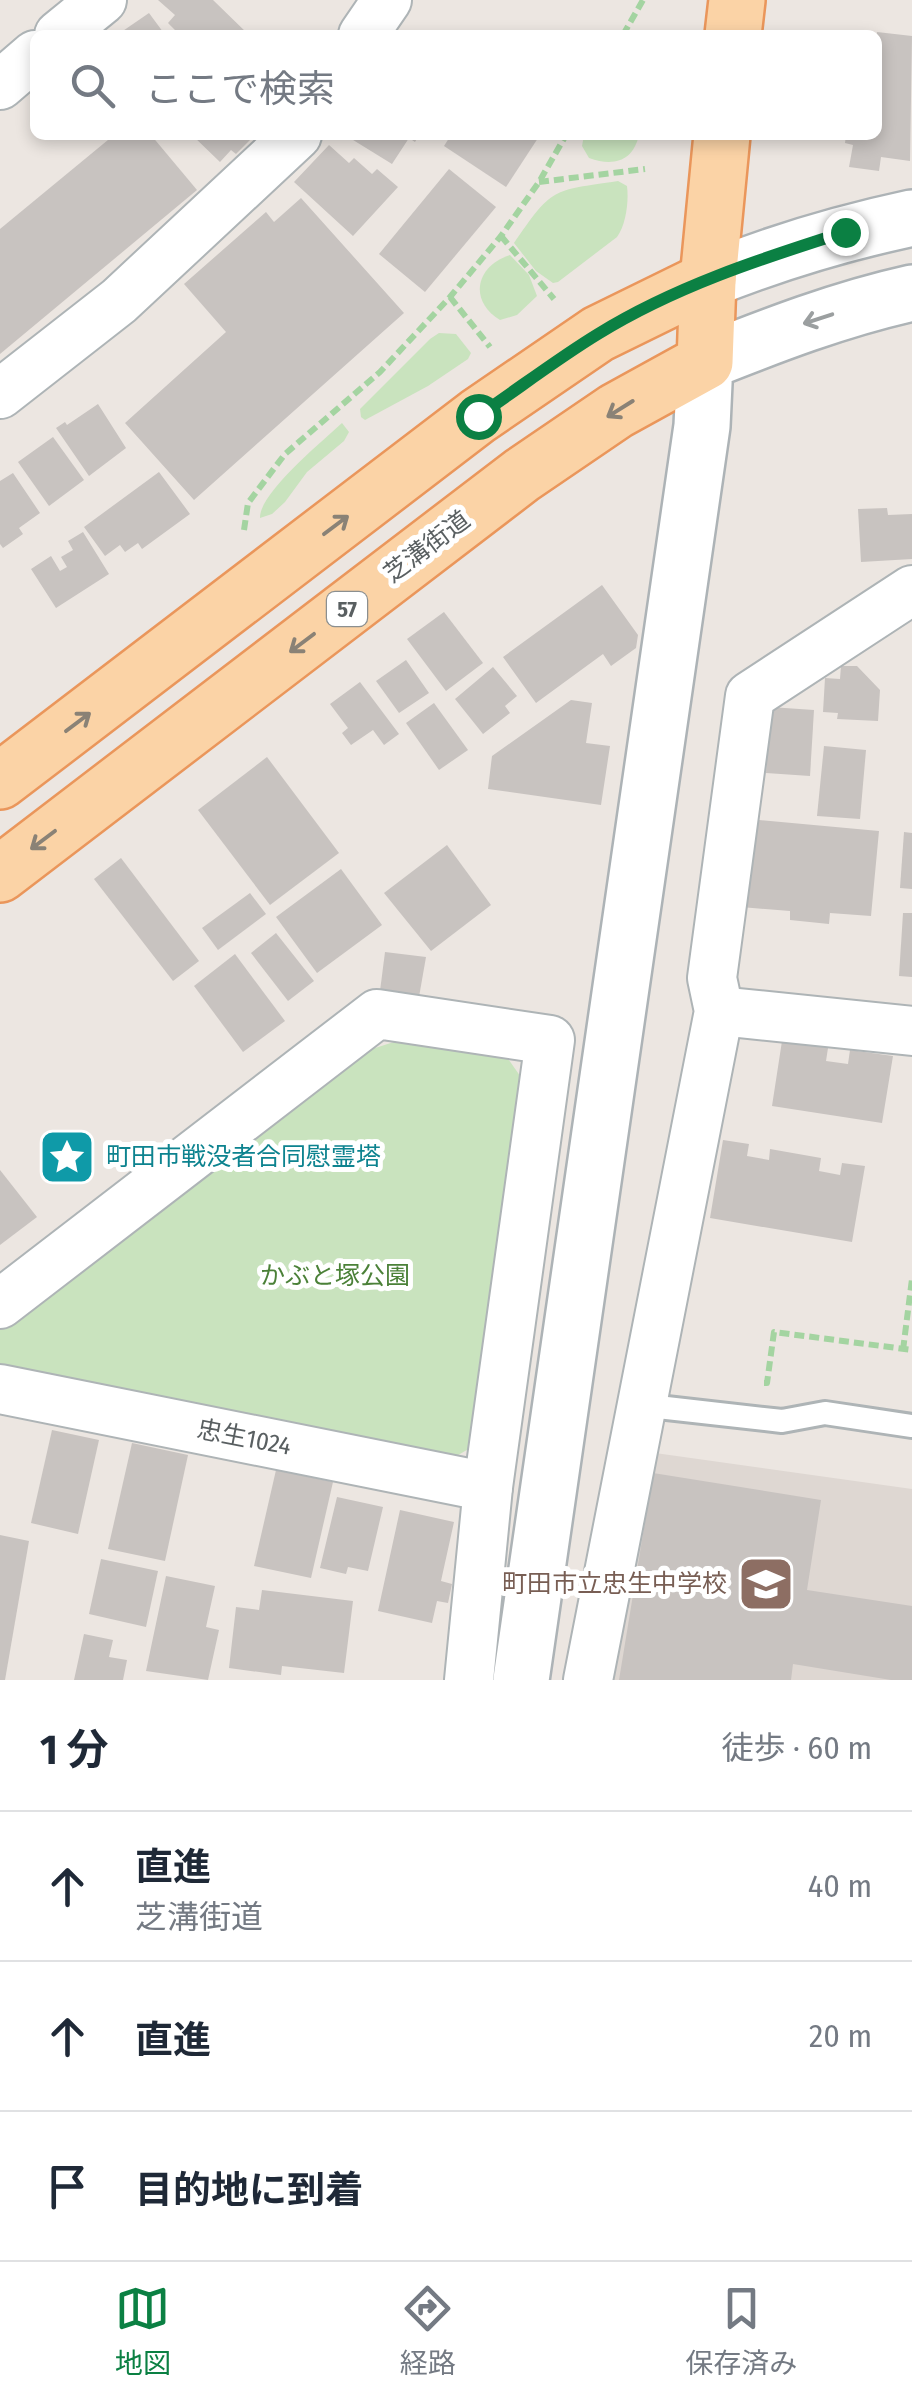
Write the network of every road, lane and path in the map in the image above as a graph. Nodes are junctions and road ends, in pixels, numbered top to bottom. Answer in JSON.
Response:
{"nodes":[{"id":1,"x":102,"y":0,"type":"edge"},
{"id":2,"x":386,"y":0,"type":"edge"},
{"id":3,"x":643,"y":0,"type":"edge"},
{"id":4,"x":737,"y":0,"type":"edge"},
{"id":5,"x":66,"y":30,"type":"edge"},
{"id":6,"x":366,"y":30,"type":"edge"},
{"id":7,"x":626,"y":30,"type":"edge"},
{"id":8,"x":734,"y":30,"type":"edge"},
{"id":9,"x":30,"y":59,"type":"edge"},
{"id":10,"x":0,"y":85,"type":"edge"},
{"id":11,"x":292,"y":140,"type":"edge"},
{"id":12,"x":563,"y":140,"type":"edge"},
{"id":13,"x":722,"y":140,"type":"edge"},
{"id":14,"x":645,"y":168,"type":"dead end"},
{"id":15,"x":539,"y":182,"type":"junction"},
{"id":16,"x":912,"y":218,"type":"edge"},
{"id":17,"x":501,"y":236,"type":"junction"},
{"id":18,"x":708,"y":280,"type":"junction"},
{"id":19,"x":912,"y":294,"type":"edge"},
{"id":20,"x":450,"y":297,"type":"junction"},
{"id":21,"x":554,"y":299,"type":"dead end"},
{"id":22,"x":494,"y":352,"type":"dead end"},
{"id":23,"x":705,"y":362,"type":"junction"},
{"id":24,"x":0,"y":394,"type":"edge"},
{"id":25,"x":242,"y":541,"type":"dead end"},
{"id":26,"x":912,"y":590,"type":"edge"},
{"id":27,"x":0,"y":781,"type":"edge"},
{"id":28,"x":0,"y":874,"type":"edge"},
{"id":29,"x":719,"y":1011,"type":"junction"},
{"id":30,"x":912,"y":1032,"type":"edge"},
{"id":31,"x":912,"y":1280,"type":"edge"},
{"id":32,"x":0,"y":1304,"type":"edge"},
{"id":33,"x":908,"y":1350,"type":"edge"},
{"id":34,"x":750,"y":1382,"type":"dead end"},
{"id":35,"x":0,"y":1389,"type":"edge"},
{"id":36,"x":640,"y":1405,"type":"junction"},
{"id":37,"x":912,"y":1426,"type":"edge"},
{"id":38,"x":488,"y":1487,"type":"junction"},
{"id":39,"x":469,"y":1680,"type":"edge"},
{"id":40,"x":521,"y":1680,"type":"edge"},
{"id":41,"x":588,"y":1680,"type":"edge"}],
"edges":[{"from":1,"to":5,"type":"street"},
{"from":2,"to":6,"type":"street"},
{"from":3,"to":7,"type":"path"},
{"from":4,"to":8,"type":"main road"},
{"from":9,"to":10,"type":"street"},
{"from":11,"to":24,"type":"street"},
{"from":12,"to":15,"type":"path"},
{"from":13,"to":18,"type":"main road"},
{"from":14,"to":15,"type":"path"},
{"from":15,"to":17,"type":"path"},
{"from":16,"to":18,"type":"street"},
{"from":17,"to":20,"type":"path"},
{"from":17,"to":21,"type":"path"},
{"from":18,"to":23,"type":"main road"},
{"from":27,"to":18,"type":"main road","one_way":true},
{"from":19,"to":23,"type":"street","one_way":true},
{"from":20,"to":22,"type":"path"},
{"from":20,"to":25,"type":"path"},
{"from":23,"to":28,"type":"main road","name":"芝溝街道","number":"57","one_way":true},
{"from":23,"to":40,"type":"street"},
{"from":26,"to":29,"type":"street"},
{"from":29,"to":30,"type":"street"},
{"from":29,"to":36,"type":"street"},
{"from":31,"to":33,"type":"path"},
{"from":32,"to":38,"type":"street"},
{"from":33,"to":34,"type":"path"},
{"from":35,"to":38,"type":"street","name":"忠生1024"},
{"from":36,"to":37,"type":"lane"},
{"from":36,"to":41,"type":"street"},
{"from":38,"to":39,"type":"street"}]}
